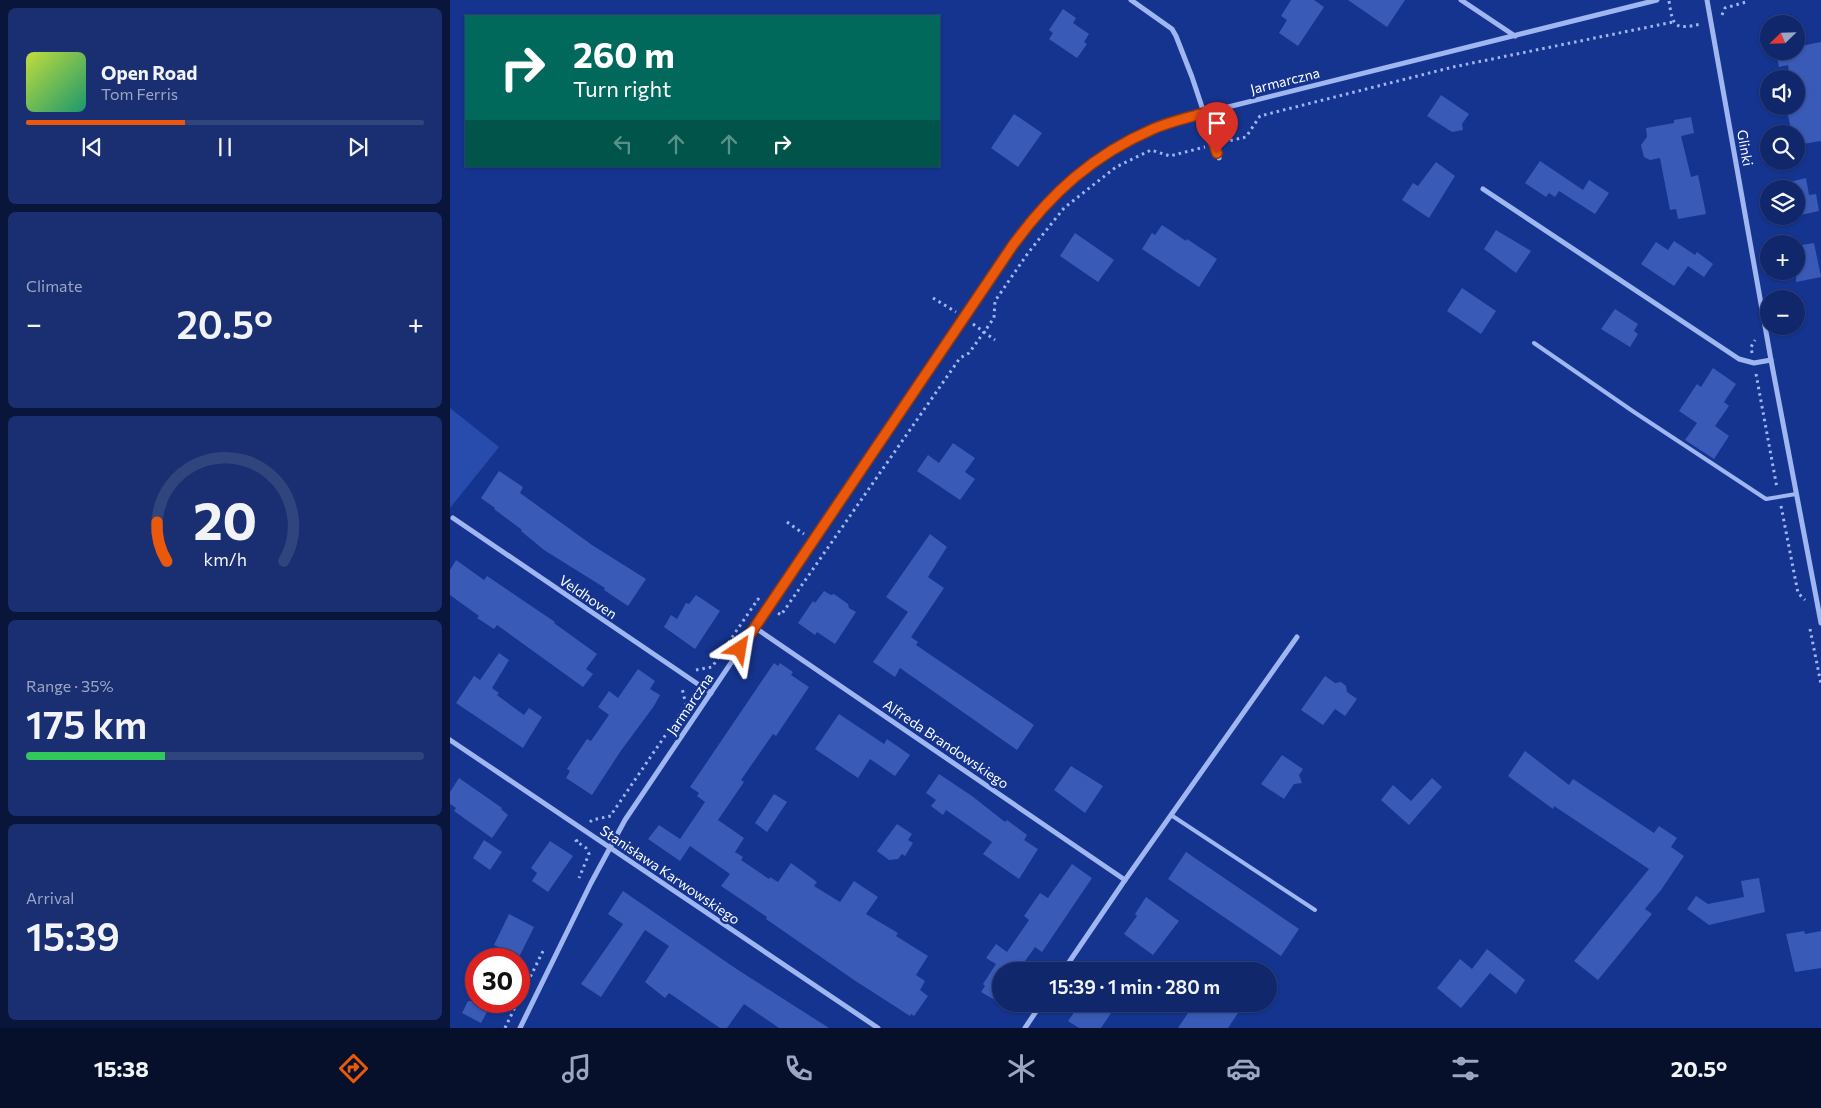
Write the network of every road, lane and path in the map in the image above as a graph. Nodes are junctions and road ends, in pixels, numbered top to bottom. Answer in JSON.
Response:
{"nodes":[{"id":1,"x":1131,"y":0,"type":"edge"},
{"id":2,"x":1461,"y":0,"type":"edge"},
{"id":3,"x":1657,"y":0,"type":"edge"},
{"id":4,"x":1669,"y":0,"type":"edge"},
{"id":5,"x":1707,"y":0,"type":"edge"},
{"id":6,"x":1746,"y":0,"type":"edge"},
{"id":7,"x":1674,"y":22,"type":"junction"},
{"id":8,"x":1711,"y":22,"type":"junction"},
{"id":9,"x":1515,"y":36,"type":"junction"},
{"id":10,"x":1204,"y":113,"type":"junction"},
{"id":11,"x":1214,"y":145,"type":"junction"},
{"id":12,"x":1219,"y":158,"type":"dead end"},
{"id":13,"x":1483,"y":189,"type":"dead end"},
{"id":14,"x":1534,"y":343,"type":"dead end"},
{"id":15,"x":1771,"y":360,"type":"junction"},
{"id":16,"x":1796,"y":494,"type":"junction"},
{"id":17,"x":453,"y":518,"type":"dead end"},
{"id":18,"x":787,"y":522,"type":"dead end"},
{"id":19,"x":813,"y":540,"type":"junction"},
{"id":20,"x":768,"y":606,"type":"junction"},
{"id":21,"x":1821,"y":623,"type":"edge"},
{"id":22,"x":754,"y":627,"type":"junction"},
{"id":23,"x":1297,"y":637,"type":"dead end"},
{"id":24,"x":688,"y":678,"type":"junction"},
{"id":25,"x":711,"y":693,"type":"junction"},
{"id":26,"x":450,"y":740,"type":"edge"},
{"id":27,"x":1171,"y":815,"type":"junction"},
{"id":28,"x":584,"y":831,"type":"junction"},
{"id":29,"x":609,"y":847,"type":"junction"},
{"id":30,"x":1125,"y":880,"type":"junction"},
{"id":31,"x":575,"y":886,"type":"dead end"},
{"id":32,"x":1315,"y":910,"type":"dead end"},
{"id":33,"x":544,"y":947,"type":"dead end"},
{"id":34,"x":1069,"y":962,"type":"edge"},
{"id":35,"x":530,"y":976,"type":"edge"},
{"id":36,"x":1036,"y":1012,"type":"edge"},
{"id":37,"x":512,"y":1013,"type":"edge"},
{"id":38,"x":505,"y":1028,"type":"edge"},
{"id":39,"x":520,"y":1028,"type":"edge"},
{"id":40,"x":878,"y":1028,"type":"edge"},
{"id":41,"x":1025,"y":1028,"type":"edge"}],
"edges":[{"from":1,"to":10,"type":"street"},
{"from":2,"to":9,"type":"street"},
{"from":3,"to":9,"type":"street","name":"Jarmarczna"},
{"from":4,"to":7,"type":"path"},
{"from":5,"to":8,"type":"street","name":"Glinki"},
{"from":6,"to":8,"type":"path"},
{"from":7,"to":8,"type":"path"},
{"from":7,"to":11,"type":"path"},
{"from":8,"to":15,"type":"street","name":"Glinki"},
{"from":9,"to":10,"type":"street","name":"Jarmarczna"},
{"from":10,"to":11,"type":"street"},
{"from":10,"to":19,"type":"street","name":"Jarmarczna"},
{"from":11,"to":12,"type":"street"},
{"from":11,"to":20,"type":"path"},
{"from":13,"to":15,"type":"street"},
{"from":14,"to":16,"type":"lane"},
{"from":15,"to":16,"type":"street","name":"Glinki"},
{"from":16,"to":21,"type":"street","name":"Glinki"},
{"from":17,"to":24,"type":"street","name":"Veldhoven"},
{"from":18,"to":19,"type":"path"},
{"from":19,"to":20,"type":"street","name":"Jarmarczna"},
{"from":20,"to":22,"type":"street","name":"Jarmarczna"},
{"from":20,"to":24,"type":"path"},
{"from":22,"to":25,"type":"street","name":"Jarmarczna"},
{"from":22,"to":30,"type":"street","name":"Alfreda Brandowskiego"},
{"from":23,"to":27,"type":"street"},
{"from":24,"to":25,"type":"street","name":"Veldhoven"},
{"from":24,"to":28,"type":"path"},
{"from":25,"to":29,"type":"street","name":"Jarmarczna"},
{"from":26,"to":28,"type":"street","name":"Stanisława Karwowskiego"},
{"from":27,"to":30,"type":"street"},
{"from":27,"to":32,"type":"lane"},
{"from":28,"to":29,"type":"street","name":"Stanisława Karwowskiego"},
{"from":28,"to":31,"type":"path"},
{"from":29,"to":39,"type":"street","name":"Jarmarczna"},
{"from":29,"to":40,"type":"street","name":"Stanisława Karwowskiego"},
{"from":30,"to":34,"type":"street"},
{"from":33,"to":35,"type":"path"},
{"from":36,"to":41,"type":"street"},
{"from":37,"to":38,"type":"path"}]}
